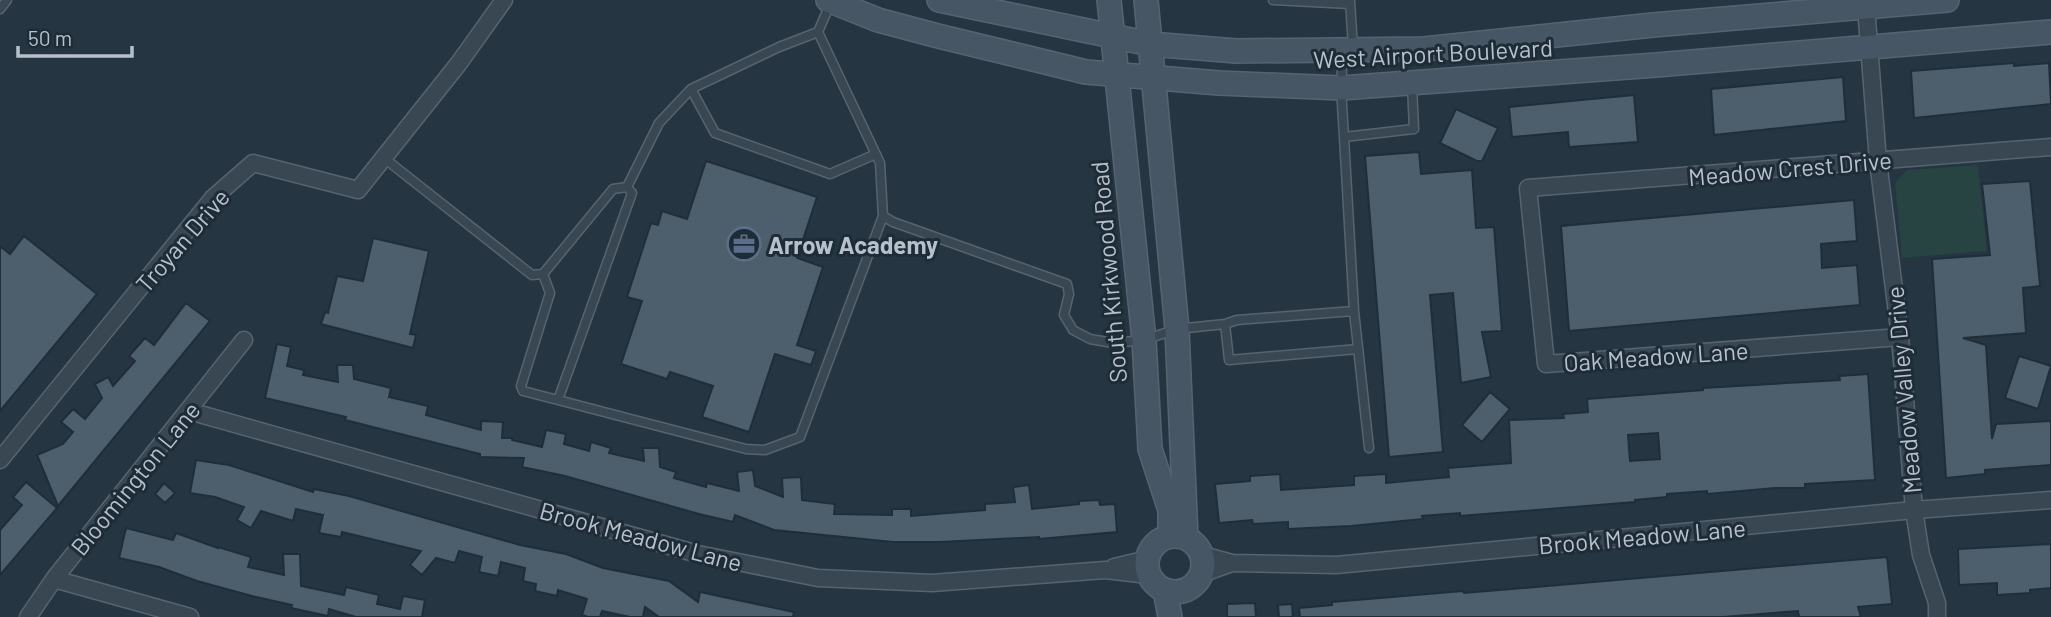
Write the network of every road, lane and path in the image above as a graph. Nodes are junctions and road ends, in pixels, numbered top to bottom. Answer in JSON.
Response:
{"nodes":[{"id":1,"x":7,"y":0,"type":"edge"},
{"id":2,"x":504,"y":0,"type":"edge"},
{"id":3,"x":830,"y":0,"type":"edge"},
{"id":4,"x":940,"y":0,"type":"edge"},
{"id":5,"x":1108,"y":0,"type":"edge"},
{"id":6,"x":1146,"y":0,"type":"edge"},
{"id":7,"x":1273,"y":0,"type":"edge"},
{"id":8,"x":1947,"y":0,"type":"edge"},
{"id":9,"x":1350,"y":2,"type":"edge"},
{"id":10,"x":1866,"y":7,"type":"junction"},
{"id":11,"x":0,"y":9,"type":"edge"},
{"id":12,"x":1653,"y":25,"type":"junction"},
{"id":13,"x":818,"y":32,"type":"junction"},
{"id":14,"x":2051,"y":32,"type":"edge"},
{"id":15,"x":1111,"y":36,"type":"junction"},
{"id":16,"x":1150,"y":44,"type":"junction"},
{"id":17,"x":1869,"y":47,"type":"junction"},
{"id":18,"x":1348,"y":51,"type":"junction"},
{"id":19,"x":1656,"y":65,"type":"junction"},
{"id":20,"x":1115,"y":73,"type":"junction"},
{"id":21,"x":1153,"y":77,"type":"junction"},
{"id":22,"x":1412,"y":83,"type":"junction"},
{"id":23,"x":1341,"y":88,"type":"junction"},
{"id":24,"x":691,"y":89,"type":"junction"},
{"id":25,"x":1344,"y":137,"type":"junction"},
{"id":26,"x":2051,"y":147,"type":"edge"},
{"id":27,"x":876,"y":154,"type":"junction"},
{"id":28,"x":384,"y":158,"type":"junction"},
{"id":29,"x":1878,"y":161,"type":"junction"},
{"id":30,"x":627,"y":187,"type":"junction"},
{"id":31,"x":1528,"y":188,"type":"joint"},
{"id":32,"x":883,"y":216,"type":"junction"},
{"id":33,"x":543,"y":274,"type":"junction"},
{"id":34,"x":1354,"y":311,"type":"junction"},
{"id":35,"x":1225,"y":324,"type":"junction"},
{"id":36,"x":1177,"y":329,"type":"junction"},
{"id":37,"x":1900,"y":337,"type":"junction"},
{"id":38,"x":244,"y":340,"type":"dead end"},
{"id":39,"x":1144,"y":340,"type":"junction"},
{"id":40,"x":1359,"y":349,"type":"junction"},
{"id":41,"x":558,"y":400,"type":"junction"},
{"id":42,"x":189,"y":411,"type":"junction"},
{"id":43,"x":1369,"y":448,"type":"dead end"},
{"id":44,"x":0,"y":460,"type":"edge"},
{"id":45,"x":2051,"y":500,"type":"edge"},
{"id":46,"x":1914,"y":510,"type":"junction"},
{"id":47,"x":1190,"y":551,"type":"junction"},
{"id":48,"x":1162,"y":578,"type":"junction"},
{"id":49,"x":54,"y":579,"type":"junction"},
{"id":50,"x":28,"y":617,"type":"edge"},
{"id":51,"x":190,"y":617,"type":"edge"},
{"id":52,"x":1170,"y":617,"type":"edge"},
{"id":53,"x":1185,"y":617,"type":"edge"},
{"id":54,"x":1937,"y":617,"type":"edge"}],
"edges":[{"from":1,"to":11,"type":"lane"},
{"from":2,"to":28,"type":"street","name":"Troyan Drive"},
{"from":3,"to":13,"type":"lane"},
{"from":3,"to":20,"type":"main road","name":"West Airport Boulevard"},
{"from":4,"to":15,"type":"main road","name":"West Airport Boulevard"},
{"from":5,"to":15,"type":"main road","name":"South Kirkwood Road"},
{"from":6,"to":16,"type":"main road"},
{"from":7,"to":9,"type":"lane"},
{"from":8,"to":10,"type":"main road","name":"West Airport Boulevard"},
{"from":9,"to":18,"type":"lane"},
{"from":10,"to":12,"type":"main road","name":"West Airport Boulevard"},
{"from":10,"to":17,"type":"street","name":"Meadow Valley Drive"},
{"from":12,"to":18,"type":"main road","name":"West Airport Boulevard"},
{"from":12,"to":19,"type":"main road"},
{"from":13,"to":24,"type":"lane"},
{"from":13,"to":27,"type":"lane"},
{"from":14,"to":17,"type":"main road","name":"West Airport Boulevard"},
{"from":15,"to":16,"type":"main road","name":"West Airport Boulevard"},
{"from":15,"to":20,"type":"main road","name":"South Kirkwood Road"},
{"from":16,"to":18,"type":"main road","name":"West Airport Boulevard"},
{"from":16,"to":21,"type":"main road"},
{"from":17,"to":19,"type":"main road","name":"West Airport Boulevard"},
{"from":17,"to":29,"type":"street","name":"Meadow Valley Drive"},
{"from":18,"to":23,"type":"lane"},
{"from":19,"to":22,"type":"main road","name":"West Airport Boulevard"},
{"from":20,"to":21,"type":"main road","name":"West Airport Boulevard"},
{"from":20,"to":39,"type":"main road","name":"South Kirkwood Road"},
{"from":21,"to":23,"type":"main road","name":"West Airport Boulevard"},
{"from":21,"to":36,"type":"main road"},
{"from":22,"to":23,"type":"main road","name":"West Airport Boulevard"},
{"from":22,"to":25,"type":"lane"},
{"from":23,"to":25,"type":"lane"},
{"from":24,"to":27,"type":"lane"},
{"from":24,"to":30,"type":"lane"},
{"from":25,"to":34,"type":"lane"},
{"from":26,"to":29,"type":"street","name":"Meadow Crest Drive"},
{"from":27,"to":32,"type":"lane"},
{"from":28,"to":33,"type":"lane"},
{"from":28,"to":44,"type":"street","name":"Troyan Drive"},
{"from":29,"to":31,"type":"street","name":"Meadow Crest Drive"},
{"from":29,"to":37,"type":"street","name":"Meadow Valley Drive"},
{"from":30,"to":33,"type":"lane"},
{"from":30,"to":41,"type":"lane"},
{"from":31,"to":37,"type":"street","name":"Oak Meadow Lane"},
{"from":32,"to":39,"type":"lane"},
{"from":32,"to":41,"type":"lane"},
{"from":33,"to":41,"type":"lane"},
{"from":34,"to":35,"type":"lane"},
{"from":34,"to":40,"type":"lane"},
{"from":35,"to":36,"type":"lane"},
{"from":35,"to":40,"type":"lane"},
{"from":36,"to":39,"type":"lane"},
{"from":36,"to":47,"type":"main road"},
{"from":37,"to":46,"type":"street","name":"Meadow Valley Drive"},
{"from":38,"to":42,"type":"street","name":"Bloomington Lane"},
{"from":39,"to":47,"type":"main road","name":"South Kirkwood Road"},
{"from":40,"to":43,"type":"lane"},
{"from":42,"to":48,"type":"street","name":"Brook Meadow Lane"},
{"from":42,"to":49,"type":"street","name":"Bloomington Lane"},
{"from":45,"to":46,"type":"street","name":"Brook Meadow Lane"},
{"from":46,"to":47,"type":"street","name":"Brook Meadow Lane"},
{"from":46,"to":54,"type":"street","name":"Meadow Valley Drive"},
{"from":47,"to":48,"type":"main road"},
{"from":47,"to":48,"type":"main road"},
{"from":48,"to":52,"type":"main road"},
{"from":48,"to":53,"type":"main road"},
{"from":49,"to":50,"type":"street","name":"Bloomington Lane"},
{"from":49,"to":51,"type":"street"}]}
